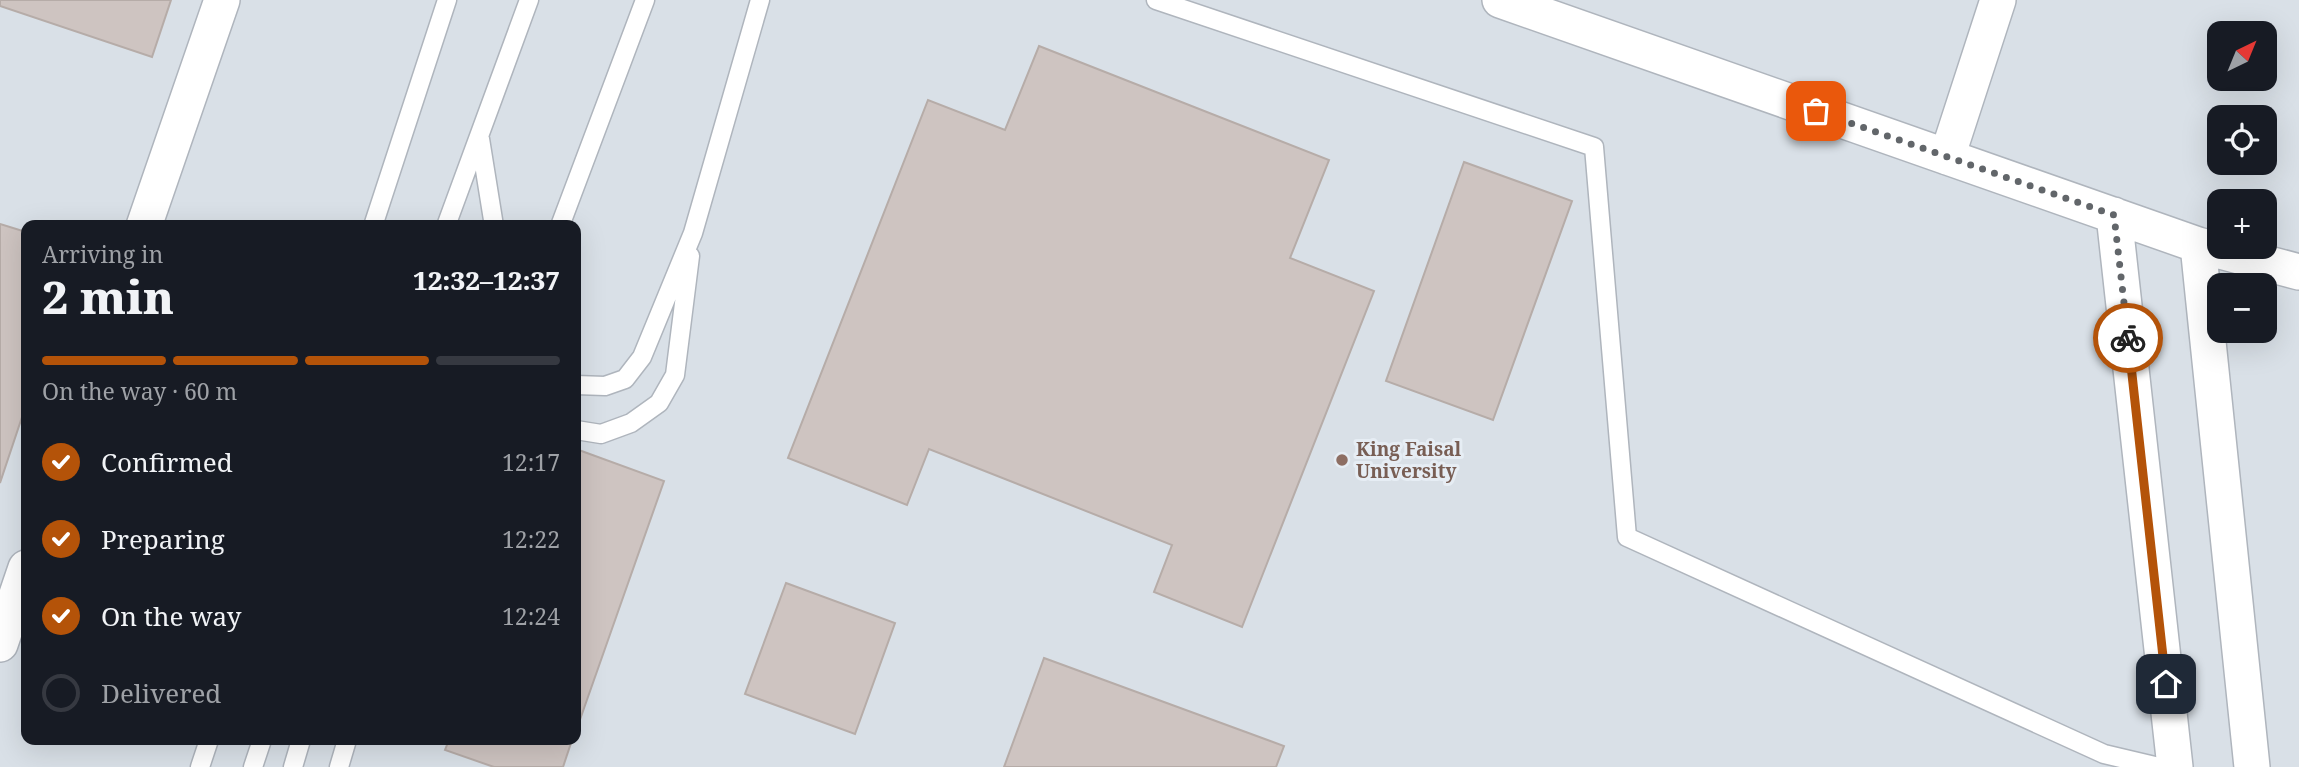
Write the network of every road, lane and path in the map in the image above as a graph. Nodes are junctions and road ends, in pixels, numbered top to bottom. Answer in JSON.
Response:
{"nodes":[{"id":1,"x":222,"y":0,"type":"edge"},
{"id":2,"x":447,"y":0,"type":"edge"},
{"id":3,"x":529,"y":0,"type":"edge"},
{"id":4,"x":645,"y":0,"type":"edge"},
{"id":5,"x":760,"y":0,"type":"edge"},
{"id":6,"x":1156,"y":0,"type":"edge"},
{"id":7,"x":1500,"y":0,"type":"edge"},
{"id":8,"x":1998,"y":0,"type":"edge"},
{"id":9,"x":479,"y":136,"type":"junction"},
{"id":10,"x":1947,"y":157,"type":"junction"},
{"id":11,"x":2114,"y":215,"type":"junction"},
{"id":12,"x":146,"y":220,"type":"edge"},
{"id":13,"x":375,"y":220,"type":"edge"},
{"id":14,"x":448,"y":220,"type":"edge"},
{"id":15,"x":493,"y":220,"type":"edge"},
{"id":16,"x":562,"y":220,"type":"edge"},
{"id":17,"x":693,"y":233,"type":"junction"},
{"id":18,"x":2198,"y":245,"type":"junction"},
{"id":19,"x":2299,"y":272,"type":"edge"},
{"id":20,"x":581,"y":384,"type":"edge"},
{"id":21,"x":581,"y":431,"type":"edge"},
{"id":22,"x":21,"y":583,"type":"edge"},
{"id":23,"x":0,"y":644,"type":"edge"},
{"id":24,"x":207,"y":745,"type":"edge"},
{"id":25,"x":260,"y":745,"type":"edge"},
{"id":26,"x":300,"y":745,"type":"edge"},
{"id":27,"x":346,"y":745,"type":"edge"},
{"id":28,"x":200,"y":767,"type":"edge"},
{"id":29,"x":253,"y":767,"type":"edge"},
{"id":30,"x":293,"y":767,"type":"edge"},
{"id":31,"x":339,"y":767,"type":"edge"},
{"id":32,"x":2160,"y":767,"type":"edge"},
{"id":33,"x":2175,"y":767,"type":"edge"},
{"id":34,"x":2252,"y":767,"type":"edge"}],
"edges":[{"from":1,"to":12,"type":"street"},
{"from":2,"to":13,"type":"lane"},
{"from":3,"to":9,"type":"lane"},
{"from":4,"to":16,"type":"lane"},
{"from":5,"to":17,"type":"lane"},
{"from":6,"to":32,"type":"lane"},
{"from":7,"to":10,"type":"street"},
{"from":8,"to":10,"type":"street"},
{"from":9,"to":14,"type":"lane"},
{"from":9,"to":15,"type":"lane"},
{"from":10,"to":11,"type":"street"},
{"from":11,"to":18,"type":"street"},
{"from":11,"to":33,"type":"street"},
{"from":17,"to":20,"type":"lane"},
{"from":17,"to":21,"type":"lane"},
{"from":18,"to":19,"type":"street"},
{"from":18,"to":34,"type":"street"},
{"from":22,"to":23,"type":"street"},
{"from":24,"to":28,"type":"lane"},
{"from":25,"to":29,"type":"lane"},
{"from":26,"to":30,"type":"lane"},
{"from":27,"to":31,"type":"lane"}]}
